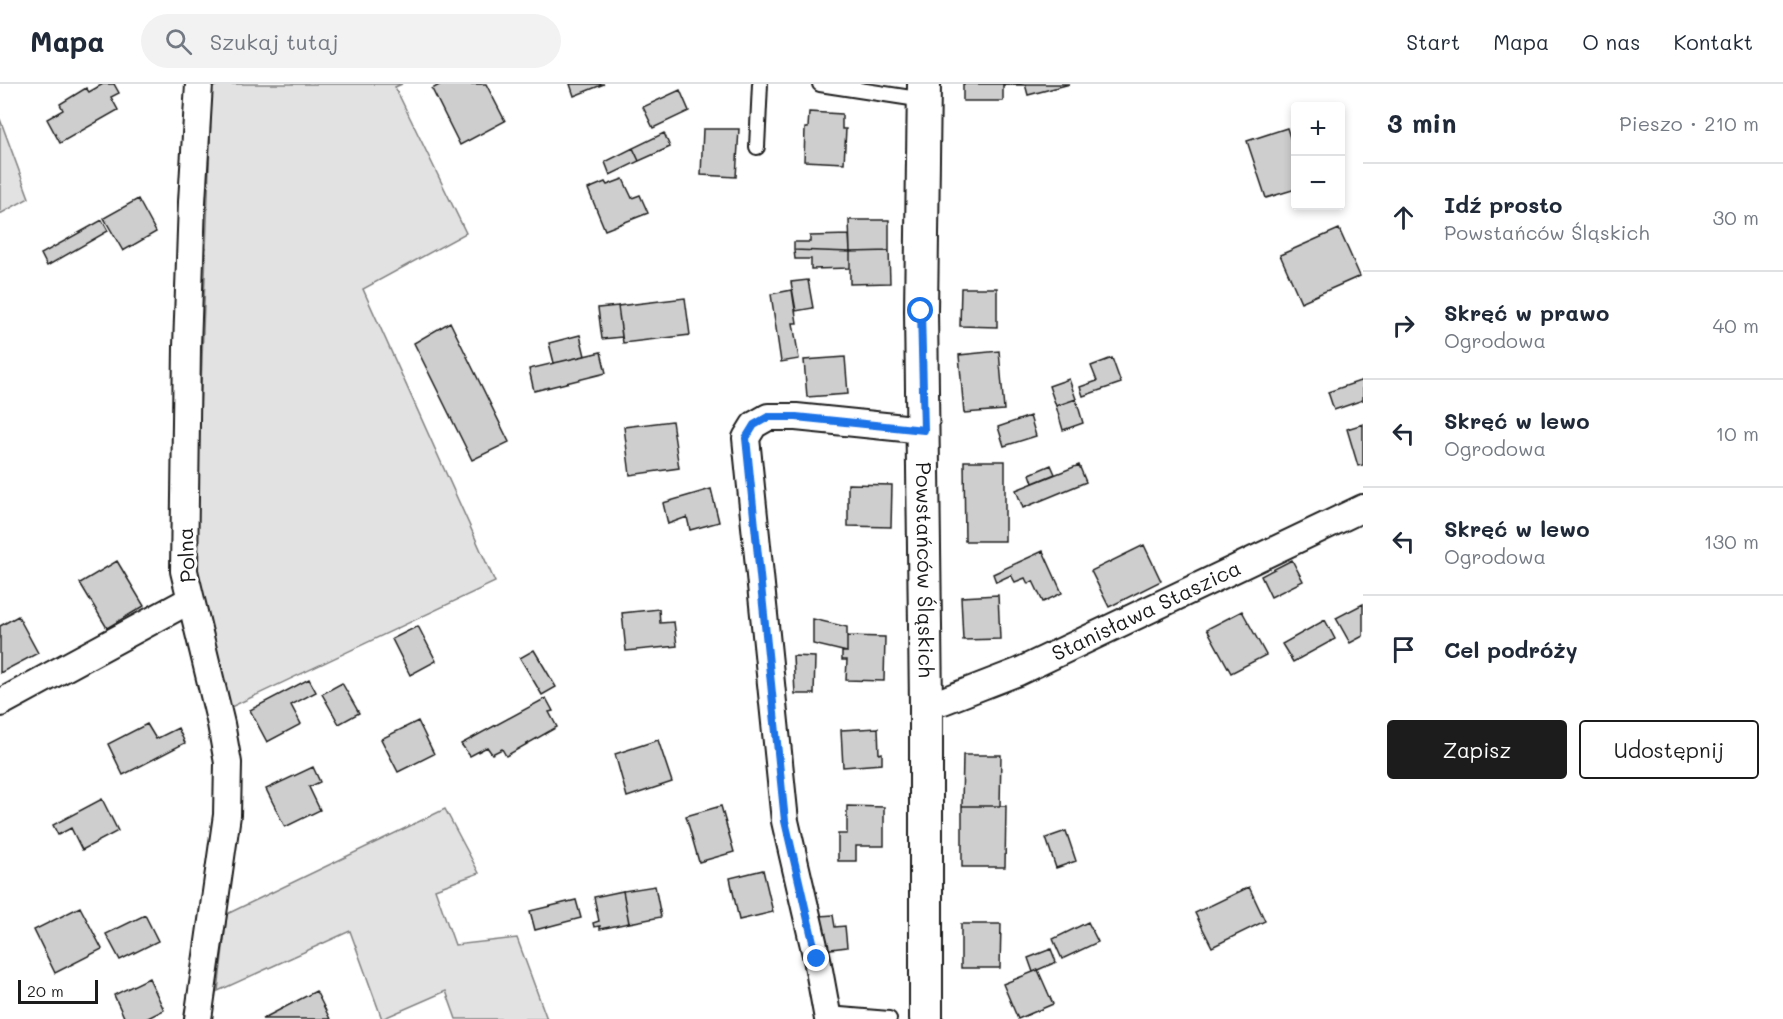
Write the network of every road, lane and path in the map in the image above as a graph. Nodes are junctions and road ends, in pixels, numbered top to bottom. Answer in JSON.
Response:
{"nodes":[{"id":1,"x":199,"y":84,"type":"edge"},
{"id":2,"x":760,"y":84,"type":"edge"},
{"id":3,"x":820,"y":84,"type":"edge"},
{"id":4,"x":924,"y":92,"type":"edge"},
{"id":5,"x":757,"y":147,"type":"dead end"},
{"id":6,"x":924,"y":430,"type":"junction"},
{"id":7,"x":1363,"y":508,"type":"edge"},
{"id":8,"x":190,"y":600,"type":"junction"},
{"id":9,"x":0,"y":703,"type":"edge"},
{"id":10,"x":926,"y":705,"type":"junction"},
{"id":11,"x":828,"y":1016,"type":"edge"},
{"id":12,"x":198,"y":1019,"type":"edge"},
{"id":13,"x":889,"y":1019,"type":"edge"},
{"id":14,"x":926,"y":1019,"type":"edge"}],
"edges":[{"from":1,"to":8,"type":"street","name":"Polna"},
{"from":2,"to":5,"type":"lane"},
{"from":3,"to":4,"type":"lane"},
{"from":4,"to":6,"type":"street","name":"Powstańców Śląskich"},
{"from":6,"to":10,"type":"street","name":"Powstańców Śląskich"},
{"from":6,"to":11,"type":"street"},
{"from":7,"to":10,"type":"street","name":"Stanisława Staszica"},
{"from":8,"to":9,"type":"street"},
{"from":8,"to":12,"type":"street","name":"Polna"},
{"from":10,"to":14,"type":"street","name":"Powstańców Śląskich"},
{"from":11,"to":13,"type":"lane"}]}
